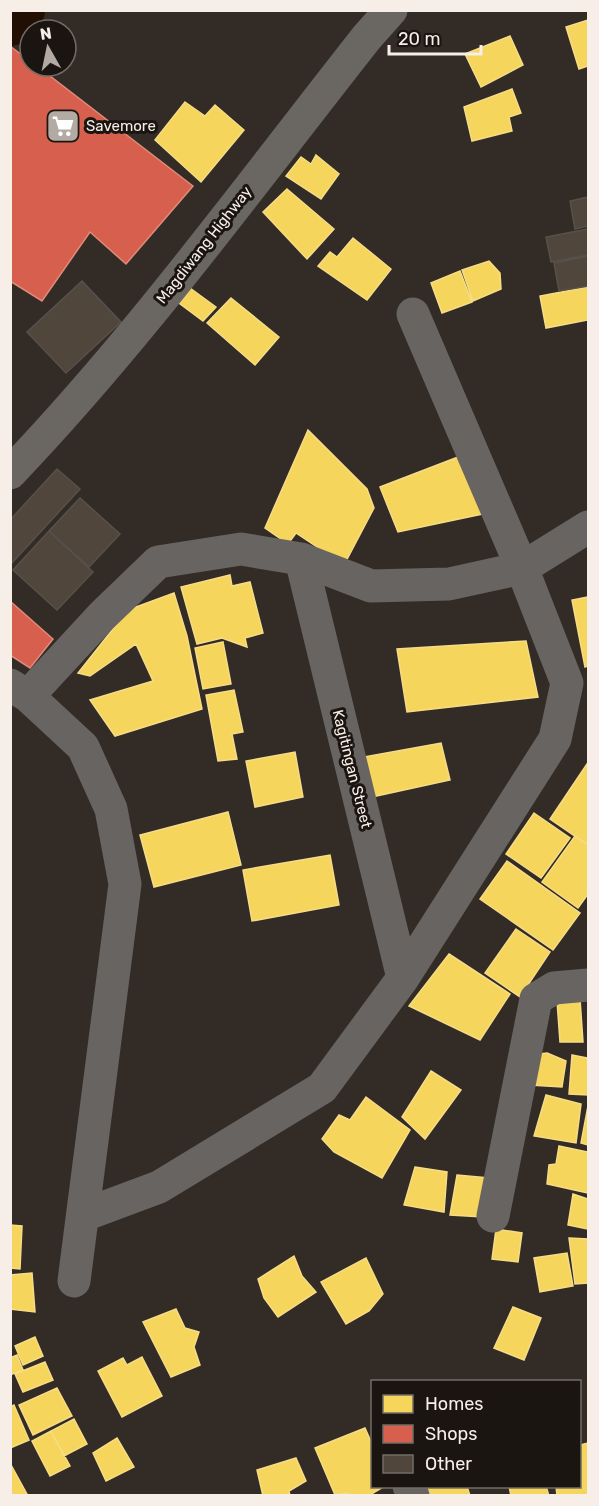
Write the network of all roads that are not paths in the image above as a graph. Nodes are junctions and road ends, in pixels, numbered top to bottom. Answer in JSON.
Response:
{"nodes":[{"id":1,"x":391,"y":10,"type":"edge"},
{"id":2,"x":413,"y":314,"type":"dead end"},
{"id":3,"x":10,"y":473,"type":"edge"},
{"id":4,"x":588,"y":527,"type":"edge"},
{"id":5,"x":301,"y":559,"type":"junction"},
{"id":6,"x":522,"y":568,"type":"junction"},
{"id":7,"x":19,"y":690,"type":"edge"},
{"id":8,"x":403,"y":978,"type":"junction"},
{"id":9,"x":588,"y":985,"type":"edge"},
{"id":10,"x":84,"y":1215,"type":"junction"},
{"id":11,"x":493,"y":1216,"type":"dead end"},
{"id":12,"x":74,"y":1281,"type":"dead end"}],
"edges":[{"from":1,"to":3,"type":"main road","name":"Magdiwang Highway"},
{"from":2,"to":6,"type":"street"},
{"from":4,"to":6,"type":"street"},
{"from":5,"to":6,"type":"street"},
{"from":5,"to":7,"type":"street"},
{"from":5,"to":8,"type":"street","name":"Kagitingan Street"},
{"from":6,"to":8,"type":"street"},
{"from":7,"to":10,"type":"street"},
{"from":8,"to":10,"type":"street"},
{"from":9,"to":11,"type":"street"},
{"from":10,"to":12,"type":"street"}]}
